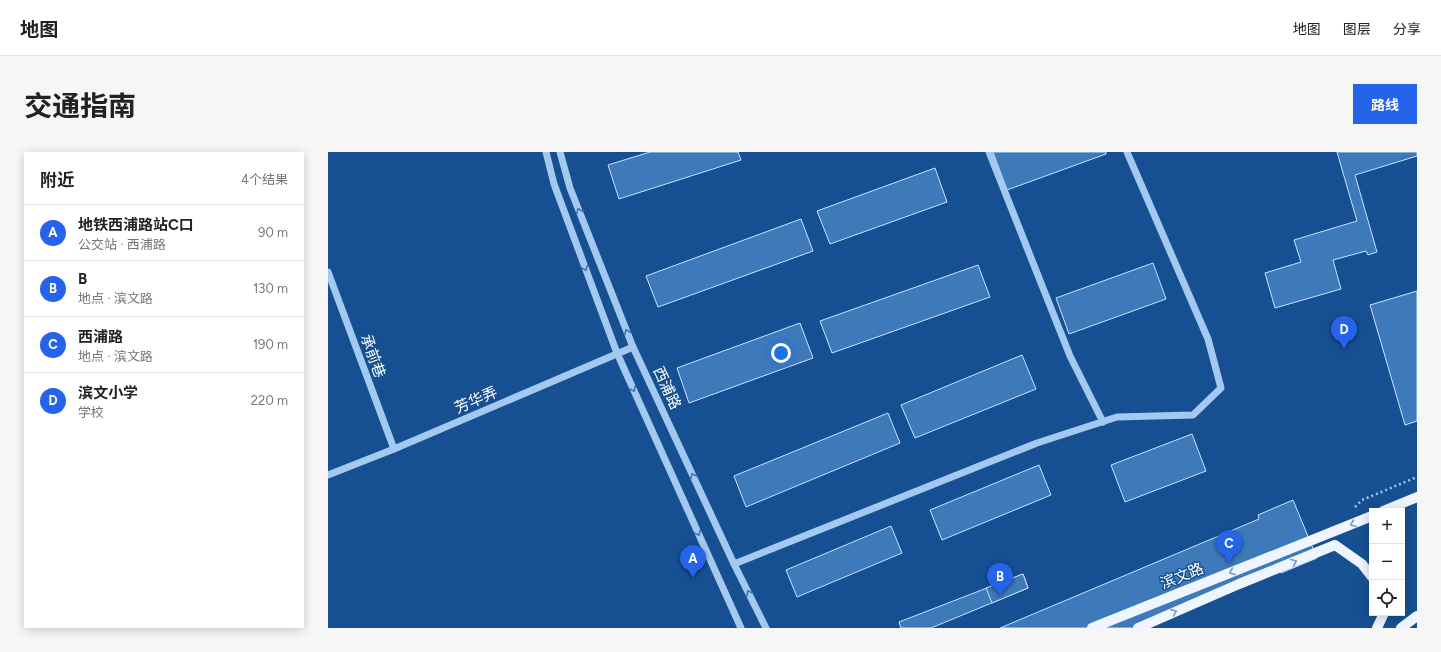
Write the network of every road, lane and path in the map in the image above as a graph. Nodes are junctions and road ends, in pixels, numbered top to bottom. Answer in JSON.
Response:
{"nodes":[{"id":1,"x":546,"y":152,"type":"edge"},
{"id":2,"x":560,"y":152,"type":"edge"},
{"id":3,"x":990,"y":152,"type":"edge"},
{"id":4,"x":1127,"y":152,"type":"edge"},
{"id":5,"x":328,"y":272,"type":"edge"},
{"id":6,"x":633,"y":347,"type":"junction"},
{"id":7,"x":617,"y":354,"type":"junction"},
{"id":8,"x":1103,"y":422,"type":"junction"},
{"id":9,"x":394,"y":449,"type":"junction"},
{"id":10,"x":328,"y":475,"type":"edge"},
{"id":11,"x":1417,"y":477,"type":"edge"},
{"id":12,"x":1417,"y":497,"type":"edge"},
{"id":13,"x":1390,"y":508,"type":"edge"},
{"id":14,"x":1352,"y":511,"type":"dead end"},
{"id":15,"x":1369,"y":517,"type":"edge"},
{"id":16,"x":734,"y":564,"type":"junction"},
{"id":17,"x":1369,"y":573,"type":"edge"},
{"id":18,"x":1383,"y":616,"type":"edge"},
{"id":19,"x":1417,"y":616,"type":"edge"},
{"id":20,"x":741,"y":628,"type":"edge"},
{"id":21,"x":766,"y":628,"type":"edge"},
{"id":22,"x":1092,"y":628,"type":"edge"},
{"id":23,"x":1138,"y":628,"type":"edge"},
{"id":24,"x":1377,"y":628,"type":"edge"},
{"id":25,"x":1401,"y":628,"type":"edge"}],
"edges":[{"from":1,"to":7,"type":"street","name":"西浦路","one_way":true},
{"from":6,"to":2,"type":"street","name":"西浦路","one_way":true},
{"from":3,"to":8,"type":"street"},
{"from":4,"to":8,"type":"street"},
{"from":5,"to":9,"type":"street","name":"承前巷"},
{"from":6,"to":7,"type":"street","name":"芳华弄"},
{"from":16,"to":6,"type":"street","name":"西浦路","one_way":true},
{"from":7,"to":9,"type":"street","name":"芳华弄"},
{"from":7,"to":20,"type":"street","name":"西浦路","one_way":true},
{"from":8,"to":16,"type":"street"},
{"from":9,"to":10,"type":"street","name":"芳华弄"},
{"from":11,"to":14,"type":"path"},
{"from":12,"to":13,"type":"main road"},
{"from":15,"to":22,"type":"main road","name":"滨文路","one_way":true},
{"from":21,"to":16,"type":"street","name":"西浦路","one_way":true},
{"from":23,"to":17,"type":"main road","one_way":true},
{"from":18,"to":24,"type":"main road"},
{"from":19,"to":25,"type":"main road"}]}
